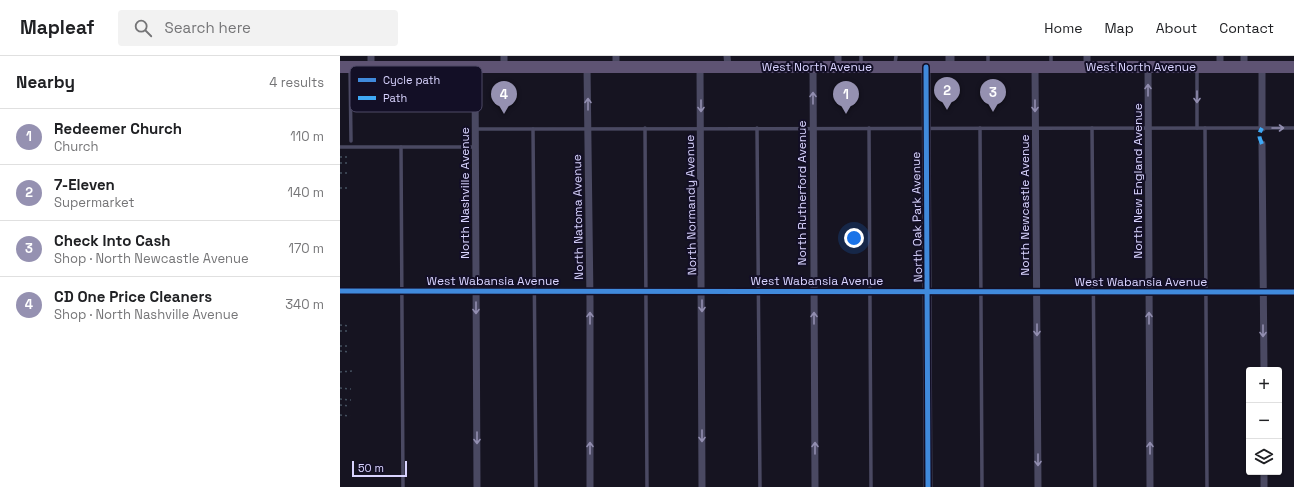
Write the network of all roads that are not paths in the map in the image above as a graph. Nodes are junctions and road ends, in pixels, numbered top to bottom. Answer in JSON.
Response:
{"nodes":[{"id":1,"x":950,"y":61,"type":"edge"},
{"id":2,"x":1220,"y":61,"type":"edge"},
{"id":3,"x":1244,"y":61,"type":"edge"},
{"id":4,"x":371,"y":62,"type":"edge"},
{"id":5,"x":504,"y":62,"type":"edge"},
{"id":6,"x":616,"y":62,"type":"edge"},
{"id":7,"x":728,"y":62,"type":"edge"},
{"id":8,"x":838,"y":62,"type":"edge"},
{"id":9,"x":861,"y":62,"type":"edge"},
{"id":10,"x":896,"y":62,"type":"edge"},
{"id":11,"x":988,"y":62,"type":"edge"},
{"id":12,"x":1051,"y":62,"type":"edge"},
{"id":13,"x":1087,"y":62,"type":"edge"},
{"id":14,"x":350,"y":66,"type":"edge"},
{"id":15,"x":454,"y":66,"type":"edge"},
{"id":16,"x":481,"y":66,"type":"edge"},
{"id":17,"x":345,"y":67,"type":"edge"},
{"id":18,"x":587,"y":67,"type":"junction"},
{"id":19,"x":700,"y":67,"type":"junction"},
{"id":20,"x":812,"y":67,"type":"junction"},
{"id":21,"x":926,"y":67,"type":"junction"},
{"id":22,"x":1035,"y":67,"type":"junction"},
{"id":23,"x":1148,"y":67,"type":"junction"},
{"id":24,"x":1197,"y":67,"type":"junction"},
{"id":25,"x":1262,"y":67,"type":"junction"},
{"id":26,"x":1294,"y":67,"type":"edge"},
{"id":27,"x":476,"y":112,"type":"edge"},
{"id":28,"x":588,"y":128,"type":"junction"},
{"id":29,"x":645,"y":128,"type":"junction"},
{"id":30,"x":701,"y":128,"type":"junction"},
{"id":31,"x":757,"y":128,"type":"junction"},
{"id":32,"x":813,"y":128,"type":"junction"},
{"id":33,"x":869,"y":128,"type":"junction"},
{"id":34,"x":926,"y":128,"type":"junction"},
{"id":35,"x":980,"y":128,"type":"junction"},
{"id":36,"x":1036,"y":128,"type":"junction"},
{"id":37,"x":1092,"y":128,"type":"junction"},
{"id":38,"x":1148,"y":128,"type":"junction"},
{"id":39,"x":1196,"y":128,"type":"junction"},
{"id":40,"x":1205,"y":128,"type":"junction"},
{"id":41,"x":1262,"y":128,"type":"junction"},
{"id":42,"x":1294,"y":128,"type":"edge"},
{"id":43,"x":476,"y":129,"type":"junction"},
{"id":44,"x":533,"y":129,"type":"junction"},
{"id":45,"x":351,"y":141,"type":"dead end"},
{"id":46,"x":1262,"y":144,"type":"dead end"},
{"id":47,"x":340,"y":147,"type":"edge"},
{"id":48,"x":402,"y":147,"type":"junction"},
{"id":49,"x":476,"y":147,"type":"junction"},
{"id":50,"x":340,"y":291,"type":"edge"},
{"id":51,"x":402,"y":291,"type":"junction"},
{"id":52,"x":476,"y":291,"type":"junction"},
{"id":53,"x":535,"y":291,"type":"junction"},
{"id":54,"x":590,"y":291,"type":"junction"},
{"id":55,"x":646,"y":291,"type":"junction"},
{"id":56,"x":702,"y":291,"type":"junction"},
{"id":57,"x":758,"y":291,"type":"junction"},
{"id":58,"x":814,"y":291,"type":"junction"},
{"id":59,"x":870,"y":291,"type":"junction"},
{"id":60,"x":928,"y":291,"type":"junction"},
{"id":61,"x":981,"y":291,"type":"junction"},
{"id":62,"x":1037,"y":291,"type":"junction"},
{"id":63,"x":1093,"y":292,"type":"junction"},
{"id":64,"x":1149,"y":292,"type":"junction"},
{"id":65,"x":1206,"y":292,"type":"junction"},
{"id":66,"x":1263,"y":292,"type":"junction"},
{"id":67,"x":1294,"y":292,"type":"edge"},
{"id":68,"x":1264,"y":367,"type":"edge"},
{"id":69,"x":1264,"y":475,"type":"edge"},
{"id":70,"x":403,"y":487,"type":"edge"},
{"id":71,"x":477,"y":487,"type":"edge"},
{"id":72,"x":536,"y":487,"type":"edge"},
{"id":73,"x":590,"y":487,"type":"edge"},
{"id":74,"x":647,"y":487,"type":"edge"},
{"id":75,"x":702,"y":487,"type":"edge"},
{"id":76,"x":760,"y":487,"type":"edge"},
{"id":77,"x":815,"y":487,"type":"edge"},
{"id":78,"x":871,"y":487,"type":"edge"},
{"id":79,"x":928,"y":487,"type":"edge"},
{"id":80,"x":982,"y":487,"type":"edge"},
{"id":81,"x":1038,"y":487,"type":"edge"},
{"id":82,"x":1095,"y":487,"type":"edge"},
{"id":83,"x":1150,"y":487,"type":"edge"},
{"id":84,"x":1207,"y":487,"type":"edge"},
{"id":85,"x":1264,"y":487,"type":"edge"}],
"edges":[{"from":1,"to":11,"type":"main road","name":"West North Avenue"},
{"from":1,"to":21,"type":"main road","name":"West North Avenue"},
{"from":2,"to":3,"type":"main road","name":"West North Avenue"},
{"from":2,"to":24,"type":"main road","name":"West North Avenue"},
{"from":3,"to":25,"type":"main road","name":"West North Avenue"},
{"from":4,"to":14,"type":"main road","name":"West North Avenue"},
{"from":4,"to":15,"type":"main road","name":"West North Avenue"},
{"from":5,"to":16,"type":"main road","name":"West North Avenue"},
{"from":5,"to":18,"type":"main road","name":"West North Avenue"},
{"from":6,"to":18,"type":"main road","name":"West North Avenue"},
{"from":6,"to":19,"type":"main road","name":"West North Avenue"},
{"from":7,"to":19,"type":"main road","name":"West North Avenue"},
{"from":7,"to":20,"type":"main road","name":"West North Avenue"},
{"from":8,"to":9,"type":"main road","name":"West North Avenue"},
{"from":8,"to":20,"type":"main road","name":"West North Avenue"},
{"from":9,"to":10,"type":"main road","name":"West North Avenue"},
{"from":10,"to":21,"type":"main road","name":"West North Avenue"},
{"from":11,"to":22,"type":"main road","name":"West North Avenue"},
{"from":12,"to":13,"type":"main road","name":"West North Avenue"},
{"from":12,"to":22,"type":"main road","name":"West North Avenue"},
{"from":13,"to":23,"type":"main road","name":"West North Avenue"},
{"from":17,"to":45,"type":"lane"},
{"from":28,"to":18,"type":"street","name":"North Natoma Avenue","one_way":true},
{"from":19,"to":30,"type":"street","name":"North Normandy Avenue","one_way":true},
{"from":32,"to":20,"type":"street","name":"North Rutherford Avenue","one_way":true},
{"from":21,"to":34,"type":"street","name":"North Oak Park Avenue"},
{"from":22,"to":36,"type":"street","name":"North Newcastle Avenue","one_way":true},
{"from":23,"to":24,"type":"main road","name":"West North Avenue"},
{"from":38,"to":23,"type":"street","name":"North New England Avenue","one_way":true},
{"from":24,"to":39,"type":"lane","one_way":true},
{"from":25,"to":26,"type":"main road","name":"West North Avenue"},
{"from":25,"to":41,"type":"street"},
{"from":27,"to":43,"type":"street","name":"North Nashville Avenue"},
{"from":28,"to":29,"type":"lane"},
{"from":28,"to":44,"type":"lane"},
{"from":28,"to":54,"type":"street","name":"North Natoma Avenue"},
{"from":29,"to":30,"type":"lane"},
{"from":29,"to":55,"type":"lane"},
{"from":30,"to":31,"type":"lane"},
{"from":30,"to":56,"type":"street","name":"North Normandy Avenue"},
{"from":31,"to":32,"type":"lane"},
{"from":31,"to":57,"type":"lane"},
{"from":32,"to":33,"type":"lane"},
{"from":32,"to":58,"type":"street","name":"North Rutherford Avenue"},
{"from":33,"to":34,"type":"lane"},
{"from":33,"to":59,"type":"lane"},
{"from":34,"to":35,"type":"lane"},
{"from":34,"to":60,"type":"street","name":"North Oak Park Avenue"},
{"from":35,"to":36,"type":"lane"},
{"from":35,"to":61,"type":"lane"},
{"from":36,"to":37,"type":"lane"},
{"from":36,"to":62,"type":"street","name":"North Newcastle Avenue"},
{"from":37,"to":38,"type":"lane"},
{"from":37,"to":63,"type":"lane"},
{"from":38,"to":39,"type":"lane"},
{"from":38,"to":64,"type":"street","name":"North New England Avenue"},
{"from":39,"to":40,"type":"lane"},
{"from":40,"to":41,"type":"lane"},
{"from":40,"to":65,"type":"lane"},
{"from":41,"to":42,"type":"lane","one_way":true},
{"from":43,"to":44,"type":"lane"},
{"from":43,"to":49,"type":"street","name":"North Nashville Avenue"},
{"from":44,"to":53,"type":"lane"},
{"from":46,"to":66,"type":"street"},
{"from":47,"to":48,"type":"lane"},
{"from":48,"to":49,"type":"lane"},
{"from":48,"to":51,"type":"lane"},
{"from":49,"to":52,"type":"street","name":"North Nashville Avenue"},
{"from":50,"to":51,"type":"street","name":"West Wabansia Avenue"},
{"from":51,"to":52,"type":"street","name":"West Wabansia Avenue"},
{"from":51,"to":70,"type":"lane"},
{"from":52,"to":53,"type":"street","name":"West Wabansia Avenue"},
{"from":52,"to":71,"type":"street","name":"North Nashville Avenue","one_way":true},
{"from":53,"to":54,"type":"street","name":"West Wabansia Avenue"},
{"from":53,"to":72,"type":"lane"},
{"from":54,"to":55,"type":"street","name":"West Wabansia Avenue"},
{"from":73,"to":54,"type":"street","name":"North Natoma Avenue","one_way":true},
{"from":55,"to":56,"type":"street","name":"West Wabansia Avenue"},
{"from":55,"to":74,"type":"lane"},
{"from":56,"to":57,"type":"street","name":"West Wabansia Avenue"},
{"from":56,"to":75,"type":"street","name":"North Normandy Avenue","one_way":true},
{"from":57,"to":58,"type":"street","name":"West Wabansia Avenue"},
{"from":57,"to":76,"type":"lane"},
{"from":58,"to":59,"type":"street","name":"West Wabansia Avenue"},
{"from":77,"to":58,"type":"street","name":"North Rutherford Avenue","one_way":true},
{"from":59,"to":60,"type":"street","name":"West Wabansia Avenue"},
{"from":59,"to":78,"type":"lane"},
{"from":60,"to":61,"type":"street","name":"West Wabansia Avenue"},
{"from":60,"to":79,"type":"street","name":"North Oak Park Avenue"},
{"from":61,"to":62,"type":"street","name":"West Wabansia Avenue"},
{"from":61,"to":80,"type":"lane"},
{"from":62,"to":63,"type":"street","name":"West Wabansia Avenue"},
{"from":62,"to":81,"type":"street","name":"North Newcastle Avenue","one_way":true},
{"from":63,"to":64,"type":"street","name":"West Wabansia Avenue"},
{"from":63,"to":82,"type":"lane"},
{"from":64,"to":65,"type":"street","name":"West Wabansia Avenue"},
{"from":83,"to":64,"type":"street","name":"North New England Avenue","one_way":true},
{"from":65,"to":66,"type":"street","name":"West Wabansia Avenue"},
{"from":65,"to":84,"type":"lane"},
{"from":66,"to":67,"type":"street","name":"West Wabansia Avenue"},
{"from":66,"to":68,"type":"street","one_way":true},
{"from":69,"to":85,"type":"street"}]}
